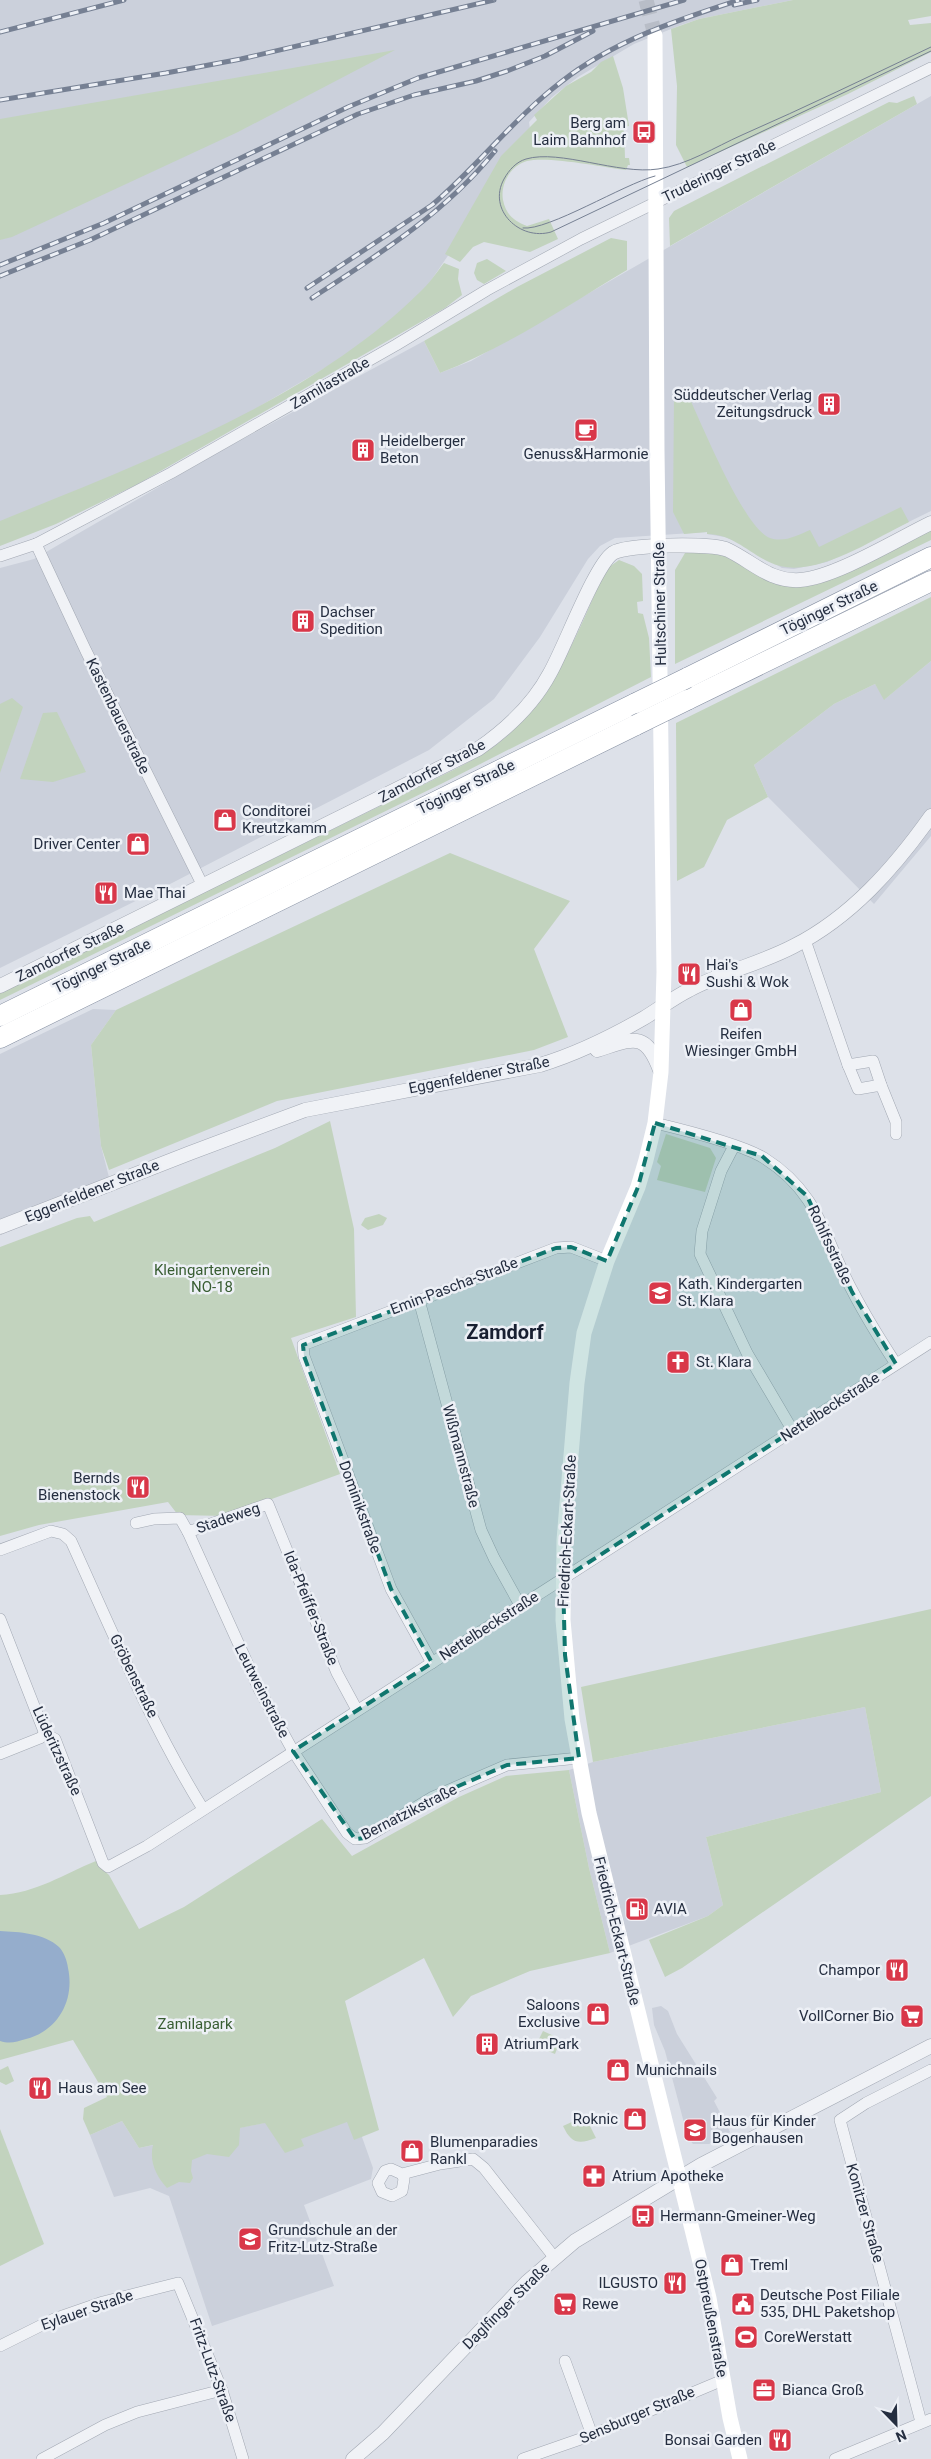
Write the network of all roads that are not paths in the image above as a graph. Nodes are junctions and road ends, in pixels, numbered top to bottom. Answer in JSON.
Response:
{"nodes":[{"id":1,"x":655,"y":35,"type":"tunnel mouth"},
{"id":2,"x":931,"y":68,"type":"edge"},
{"id":3,"x":657,"y":202,"type":"junction"},
{"id":4,"x":927,"y":525,"type":"edge"},
{"id":5,"x":36,"y":544,"type":"junction"},
{"id":6,"x":658,"y":547,"type":"junction"},
{"id":7,"x":0,"y":556,"type":"edge"},
{"id":8,"x":931,"y":558,"type":"edge"},
{"id":9,"x":931,"y":581,"type":"edge"},
{"id":10,"x":931,"y":816,"type":"edge"},
{"id":11,"x":203,"y":886,"type":"junction"},
{"id":12,"x":805,"y":940,"type":"junction"},
{"id":13,"x":0,"y":986,"type":"edge"},
{"id":14,"x":664,"y":1006,"type":"junction"},
{"id":15,"x":0,"y":1016,"type":"edge"},
{"id":16,"x":0,"y":1038,"type":"edge"},
{"id":17,"x":567,"y":1056,"type":"junction"},
{"id":18,"x":848,"y":1064,"type":"junction"},
{"id":19,"x":661,"y":1072,"type":"junction"},
{"id":20,"x":881,"y":1085,"type":"junction"},
{"id":21,"x":655,"y":1124,"type":"junction"},
{"id":22,"x":896,"y":1134,"type":"dead end"},
{"id":23,"x":734,"y":1146,"type":"junction"},
{"id":24,"x":0,"y":1228,"type":"edge"},
{"id":25,"x":607,"y":1261,"type":"junction"},
{"id":26,"x":419,"y":1300,"type":"junction"},
{"id":27,"x":931,"y":1342,"type":"edge"},
{"id":28,"x":303,"y":1344,"type":"joint"},
{"id":29,"x":896,"y":1364,"type":"junction"},
{"id":30,"x":793,"y":1431,"type":"junction"},
{"id":31,"x":268,"y":1504,"type":"joint"},
{"id":32,"x":136,"y":1523,"type":"dead end"},
{"id":33,"x":188,"y":1532,"type":"junction"},
{"id":34,"x":0,"y":1550,"type":"edge"},
{"id":35,"x":563,"y":1579,"type":"junction"},
{"id":36,"x":520,"y":1605,"type":"junction"},
{"id":37,"x":0,"y":1619,"type":"edge"},
{"id":38,"x":432,"y":1663,"type":"junction"},
{"id":39,"x":357,"y":1710,"type":"junction"},
{"id":40,"x":46,"y":1734,"type":"junction"},
{"id":41,"x":293,"y":1751,"type":"junction"},
{"id":42,"x":0,"y":1754,"type":"edge"},
{"id":43,"x":579,"y":1758,"type":"junction"},
{"id":44,"x":202,"y":1809,"type":"junction"},
{"id":45,"x":91,"y":1828,"type":"joint"},
{"id":46,"x":355,"y":1839,"type":"joint"},
{"id":47,"x":931,"y":2046,"type":"edge"},
{"id":48,"x":931,"y":2070,"type":"edge"},
{"id":49,"x":402,"y":2174,"type":"dead end"},
{"id":50,"x":679,"y":2178,"type":"junction"},
{"id":51,"x":554,"y":2257,"type":"junction"},
{"id":52,"x":178,"y":2283,"type":"joint"},
{"id":53,"x":0,"y":2346,"type":"edge"},
{"id":54,"x":565,"y":2361,"type":"dead end"},
{"id":55,"x":723,"y":2380,"type":"junction"},
{"id":56,"x":222,"y":2390,"type":"junction"},
{"id":57,"x":926,"y":2421,"type":"edge"},
{"id":58,"x":592,"y":2435,"type":"junction"},
{"id":59,"x":42,"y":2459,"type":"edge"},
{"id":60,"x":243,"y":2459,"type":"edge"},
{"id":61,"x":353,"y":2459,"type":"edge"},
{"id":62,"x":523,"y":2459,"type":"edge"},
{"id":63,"x":740,"y":2459,"type":"edge"},
{"id":64,"x":835,"y":2459,"type":"edge"}],
"edges":[{"from":1,"to":3,"type":"main road","name":"Truderinger Straße"},
{"from":2,"to":3,"type":"street","name":"Truderinger Straße"},
{"from":3,"to":5,"type":"street","name":"Zamilastraße"},
{"from":3,"to":6,"type":"main road","name":"Hultschiner Straße"},
{"from":4,"to":6,"type":"street","name":"Zamdorfer Straße"},
{"from":5,"to":7,"type":"street","name":"Zamilastraße"},
{"from":5,"to":11,"type":"street","name":"Kastenbauerstraße"},
{"from":6,"to":11,"type":"street","name":"Zamdorfer Straße"},
{"from":6,"to":14,"type":"main road","name":"Hultschiner Straße"},
{"from":8,"to":15,"type":"highway","name":"Töginger Straße","bridge":true},
{"from":9,"to":16,"type":"highway","name":"Töginger Straße","bridge":true},
{"from":10,"to":12,"type":"street","name":"Eggenfeldener Straße"},
{"from":11,"to":13,"type":"street","name":"Zamdorfer Straße"},
{"from":12,"to":14,"type":"street","name":"Eggenfeldener Straße"},
{"from":12,"to":18,"type":"street"},
{"from":14,"to":17,"type":"street","name":"Eggenfeldener Straße"},
{"from":14,"to":19,"type":"main road","name":"Friedrich-Eckart-Straße"},
{"from":17,"to":19,"type":"street"},
{"from":17,"to":24,"type":"street","name":"Eggenfeldener Straße"},
{"from":18,"to":20,"type":"street"},
{"from":18,"to":20,"type":"street"},
{"from":19,"to":21,"type":"main road","name":"Friedrich-Eckart-Straße"},
{"from":20,"to":22,"type":"street"},
{"from":21,"to":23,"type":"street","name":"Rohlfsstraße"},
{"from":21,"to":25,"type":"main road","name":"Friedrich-Eckart-Straße"},
{"from":23,"to":29,"type":"street","name":"Rohlfsstraße"},
{"from":23,"to":30,"type":"street"},
{"from":25,"to":26,"type":"street","name":"Emin-Pascha-Straße"},
{"from":25,"to":35,"type":"main road","name":"Friedrich-Eckart-Straße"},
{"from":26,"to":28,"type":"street","name":"Emin-Pascha-Straße"},
{"from":26,"to":36,"type":"street","name":"Wißmannstraße"},
{"from":27,"to":29,"type":"street","name":"Nettelbeckstraße"},
{"from":28,"to":38,"type":"street","name":"Dominikstraße"},
{"from":29,"to":30,"type":"street","name":"Nettelbeckstraße"},
{"from":30,"to":35,"type":"street","name":"Nettelbeckstraße"},
{"from":31,"to":33,"type":"street","name":"Stadeweg"},
{"from":31,"to":39,"type":"street","name":"Ida-Pfeiffer-Straße"},
{"from":32,"to":33,"type":"street","name":"Stadeweg"},
{"from":33,"to":41,"type":"street","name":"Leutweinstraße"},
{"from":34,"to":44,"type":"street","name":"Gröbenstraße"},
{"from":35,"to":36,"type":"street","name":"Nettelbeckstraße"},
{"from":35,"to":43,"type":"main road","name":"Friedrich-Eckart-Straße"},
{"from":36,"to":38,"type":"street","name":"Nettelbeckstraße"},
{"from":37,"to":40,"type":"street","name":"Lüderitzstraße"},
{"from":38,"to":39,"type":"street","name":"Nettelbeckstraße"},
{"from":39,"to":41,"type":"street","name":"Nettelbeckstraße"},
{"from":40,"to":42,"type":"street"},
{"from":40,"to":45,"type":"street","name":"Lüderitzstraße"},
{"from":41,"to":44,"type":"street","name":"Nettelbeckstraße"},
{"from":41,"to":46,"type":"street","name":"Leutweinstraße"},
{"from":43,"to":46,"type":"street","name":"Bernatzikstraße"},
{"from":43,"to":50,"type":"main road","name":"Friedrich-Eckart-Straße"},
{"from":44,"to":45,"type":"street","name":"Nettelbeckstraße"},
{"from":47,"to":50,"type":"street","name":"Daglfinger Straße"},
{"from":48,"to":57,"type":"street","name":"Konitzer Straße"},
{"from":49,"to":51,"type":"street"},
{"from":50,"to":51,"type":"street","name":"Daglfinger Straße"},
{"from":50,"to":55,"type":"main road","name":"Ostpreußenstraße"},
{"from":51,"to":61,"type":"street","name":"Daglfinger Straße"},
{"from":52,"to":53,"type":"street","name":"Eylauer Straße"},
{"from":52,"to":56,"type":"street","name":"Fritz-Lutz-Straße"},
{"from":54,"to":58,"type":"street"},
{"from":55,"to":58,"type":"street","name":"Sensburger Straße"},
{"from":55,"to":63,"type":"main road","name":"Ostpreußenstraße"},
{"from":56,"to":59,"type":"street"},
{"from":56,"to":60,"type":"street","name":"Fritz-Lutz-Straße"},
{"from":57,"to":64,"type":"street"},
{"from":58,"to":62,"type":"street","name":"Sensburger Straße"}]}
